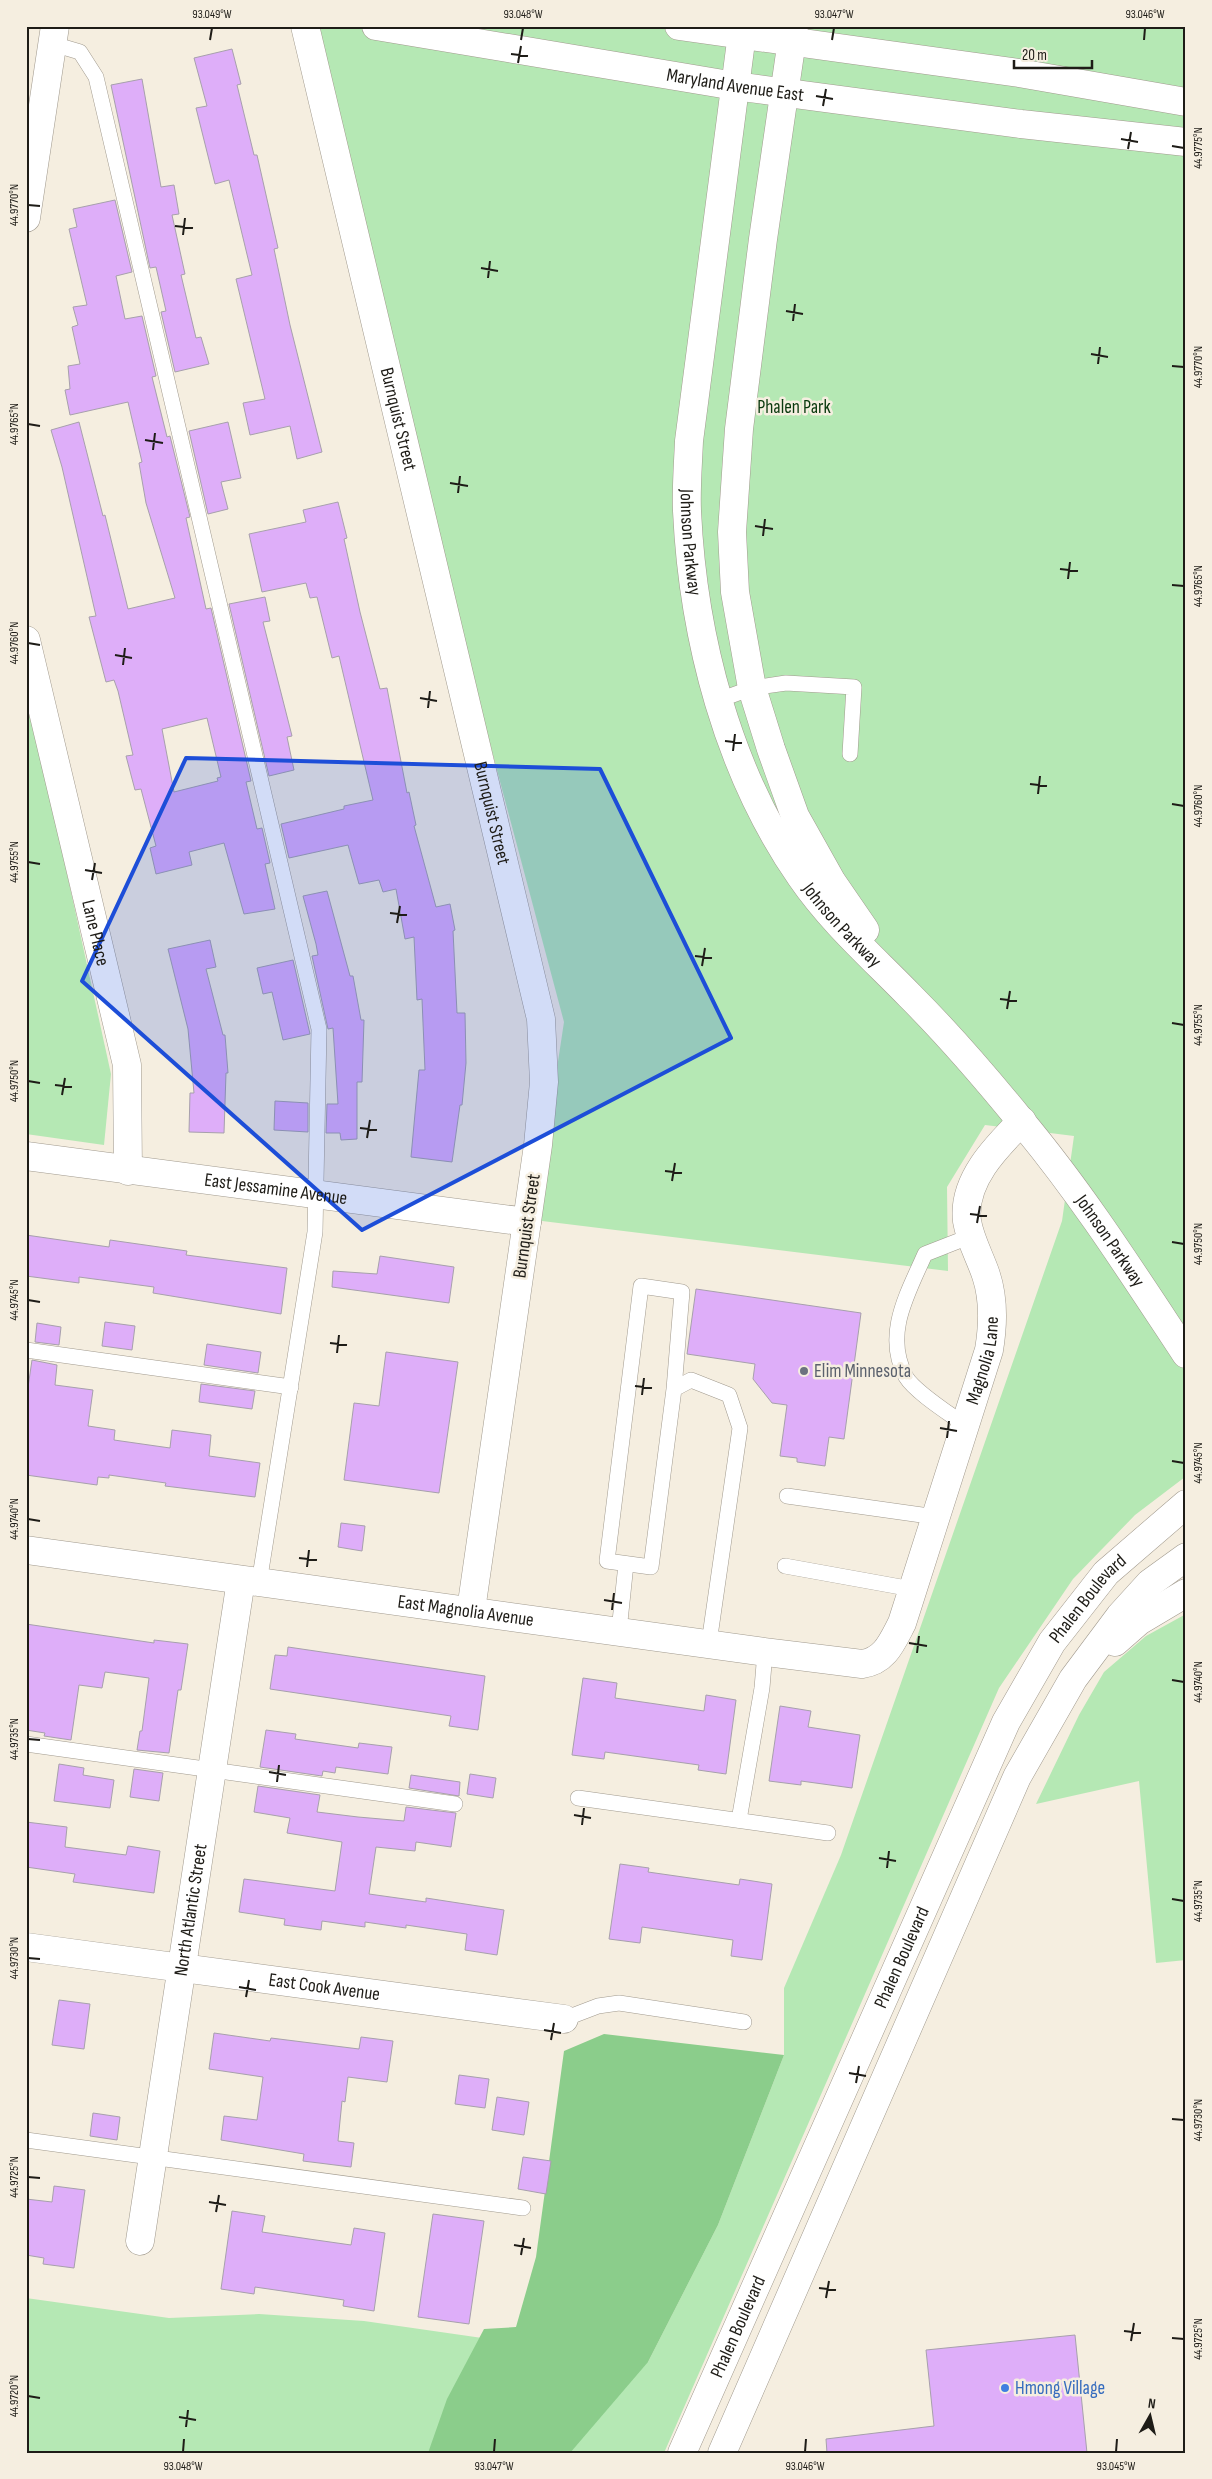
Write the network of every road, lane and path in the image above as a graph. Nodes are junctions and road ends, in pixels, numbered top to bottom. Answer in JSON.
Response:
{"nodes":[{"id":1,"x":305,"y":26,"type":"edge"},
{"id":2,"x":376,"y":26,"type":"edge"},
{"id":3,"x":680,"y":26,"type":"edge"},
{"id":4,"x":742,"y":30,"type":"edge"},
{"id":5,"x":793,"y":34,"type":"edge"},
{"id":6,"x":54,"y":35,"type":"edge"},
{"id":7,"x":735,"y":86,"type":"junction"},
{"id":8,"x":785,"y":93,"type":"junction"},
{"id":9,"x":1186,"y":102,"type":"edge"},
{"id":10,"x":1186,"y":142,"type":"edge"},
{"id":11,"x":31,"y":158,"type":"edge"},
{"id":12,"x":26,"y":218,"type":"edge"},
{"id":13,"x":26,"y":640,"type":"edge"},
{"id":14,"x":752,"y":688,"type":"junction"},
{"id":15,"x":720,"y":700,"type":"junction"},
{"id":16,"x":850,"y":754,"type":"dead end"},
{"id":17,"x":912,"y":997,"type":"junction"},
{"id":18,"x":1022,"y":1122,"type":"junction"},
{"id":19,"x":26,"y":1156,"type":"edge"},
{"id":20,"x":128,"y":1171,"type":"junction"},
{"id":21,"x":315,"y":1195,"type":"junction"},
{"id":22,"x":527,"y":1222,"type":"junction"},
{"id":23,"x":971,"y":1236,"type":"junction"},
{"id":24,"x":26,"y":1350,"type":"edge"},
{"id":25,"x":1186,"y":1354,"type":"edge"},
{"id":26,"x":291,"y":1387,"type":"junction"},
{"id":27,"x":674,"y":1389,"type":"junction"},
{"id":28,"x":965,"y":1425,"type":"junction"},
{"id":29,"x":787,"y":1496,"type":"dead end"},
{"id":30,"x":1186,"y":1504,"type":"edge"},
{"id":31,"x":936,"y":1516,"type":"junction"},
{"id":32,"x":26,"y":1550,"type":"edge"},
{"id":33,"x":1186,"y":1557,"type":"edge"},
{"id":34,"x":626,"y":1564,"type":"junction"},
{"id":35,"x":785,"y":1566,"type":"dead end"},
{"id":36,"x":250,"y":1581,"type":"junction"},
{"id":37,"x":912,"y":1589,"type":"junction"},
{"id":38,"x":1186,"y":1593,"type":"edge"},
{"id":39,"x":471,"y":1610,"type":"junction"},
{"id":40,"x":619,"y":1631,"type":"junction"},
{"id":41,"x":894,"y":1639,"type":"joint"},
{"id":42,"x":709,"y":1643,"type":"junction"},
{"id":43,"x":765,"y":1652,"type":"junction"},
{"id":44,"x":26,"y":1744,"type":"edge"},
{"id":45,"x":1031,"y":1753,"type":"junction"},
{"id":46,"x":212,"y":1769,"type":"junction"},
{"id":47,"x":578,"y":1798,"type":"dead end"},
{"id":48,"x":456,"y":1804,"type":"dead end"},
{"id":49,"x":739,"y":1820,"type":"junction"},
{"id":50,"x":828,"y":1833,"type":"dead end"},
{"id":51,"x":26,"y":1948,"type":"edge"},
{"id":52,"x":182,"y":1968,"type":"junction"},
{"id":53,"x":564,"y":2020,"type":"joint"},
{"id":54,"x":744,"y":2022,"type":"dead end"},
{"id":55,"x":26,"y":2140,"type":"edge"},
{"id":56,"x":154,"y":2157,"type":"junction"},
{"id":57,"x":523,"y":2208,"type":"dead end"},
{"id":58,"x":140,"y":2241,"type":"dead end"},
{"id":59,"x":682,"y":2453,"type":"edge"},
{"id":60,"x":722,"y":2453,"type":"edge"}],
"edges":[{"from":1,"to":22,"type":"street","name":"Burnquist Street"},
{"from":2,"to":7,"type":"street","name":"Maryland Avenue East"},
{"from":3,"to":4,"type":"street"},
{"from":4,"to":5,"type":"street"},
{"from":4,"to":7,"type":"street","name":"Johnson Parkway"},
{"from":5,"to":8,"type":"street","name":"Johnson Parkway"},
{"from":5,"to":9,"type":"street"},
{"from":6,"to":11,"type":"street"},
{"from":6,"to":21,"type":"lane"},
{"from":7,"to":8,"type":"street","name":"Maryland Avenue East"},
{"from":7,"to":15,"type":"street","name":"Johnson Parkway"},
{"from":8,"to":10,"type":"street","name":"Maryland Avenue East"},
{"from":8,"to":14,"type":"street","name":"Johnson Parkway"},
{"from":11,"to":12,"type":"street"},
{"from":13,"to":20,"type":"street","name":"Lane Place"},
{"from":14,"to":15,"type":"lane"},
{"from":14,"to":16,"type":"lane"},
{"from":14,"to":17,"type":"street","name":"Johnson Parkway"},
{"from":15,"to":17,"type":"street","name":"Johnson Parkway"},
{"from":17,"to":18,"type":"street","name":"Johnson Parkway"},
{"from":18,"to":23,"type":"street","name":"Magnolia Lane"},
{"from":18,"to":25,"type":"street","name":"Johnson Parkway"},
{"from":19,"to":20,"type":"street","name":"East Jessamine Avenue"},
{"from":20,"to":21,"type":"street","name":"East Jessamine Avenue"},
{"from":21,"to":22,"type":"street","name":"East Jessamine Avenue"},
{"from":21,"to":26,"type":"lane"},
{"from":22,"to":39,"type":"street","name":"Burnquist Street"},
{"from":23,"to":28,"type":"street","name":"Magnolia Lane"},
{"from":23,"to":28,"type":"lane"},
{"from":24,"to":26,"type":"lane"},
{"from":26,"to":36,"type":"lane"},
{"from":27,"to":34,"type":"lane"},
{"from":27,"to":34,"type":"lane"},
{"from":27,"to":42,"type":"lane"},
{"from":28,"to":31,"type":"street","name":"Magnolia Lane"},
{"from":29,"to":31,"type":"lane"},
{"from":30,"to":59,"type":"street","name":"Phalen Boulevard"},
{"from":31,"to":37,"type":"street","name":"Magnolia Lane"},
{"from":32,"to":36,"type":"street","name":"East Magnolia Avenue"},
{"from":33,"to":45,"type":"street","name":"Phalen Boulevard"},
{"from":34,"to":40,"type":"lane"},
{"from":35,"to":37,"type":"lane"},
{"from":36,"to":39,"type":"street","name":"East Magnolia Avenue"},
{"from":36,"to":46,"type":"street","name":"North Atlantic Street"},
{"from":37,"to":41,"type":"street","name":"Magnolia Lane"},
{"from":38,"to":45,"type":"street"},
{"from":39,"to":40,"type":"street","name":"East Magnolia Avenue"},
{"from":40,"to":42,"type":"street","name":"East Magnolia Avenue"},
{"from":41,"to":43,"type":"street","name":"East Magnolia Avenue"},
{"from":42,"to":43,"type":"street","name":"East Magnolia Avenue"},
{"from":43,"to":49,"type":"lane"},
{"from":44,"to":46,"type":"lane"},
{"from":45,"to":60,"type":"street","name":"Phalen Boulevard"},
{"from":46,"to":48,"type":"lane"},
{"from":46,"to":52,"type":"street","name":"North Atlantic Street"},
{"from":47,"to":49,"type":"lane"},
{"from":49,"to":50,"type":"lane"},
{"from":51,"to":52,"type":"street","name":"East Cook Avenue"},
{"from":52,"to":53,"type":"street","name":"East Cook Avenue"},
{"from":52,"to":56,"type":"street","name":"North Atlantic Street"},
{"from":53,"to":54,"type":"lane"},
{"from":55,"to":56,"type":"lane"},
{"from":56,"to":57,"type":"lane"},
{"from":56,"to":58,"type":"street","name":"North Atlantic Street"}]}
